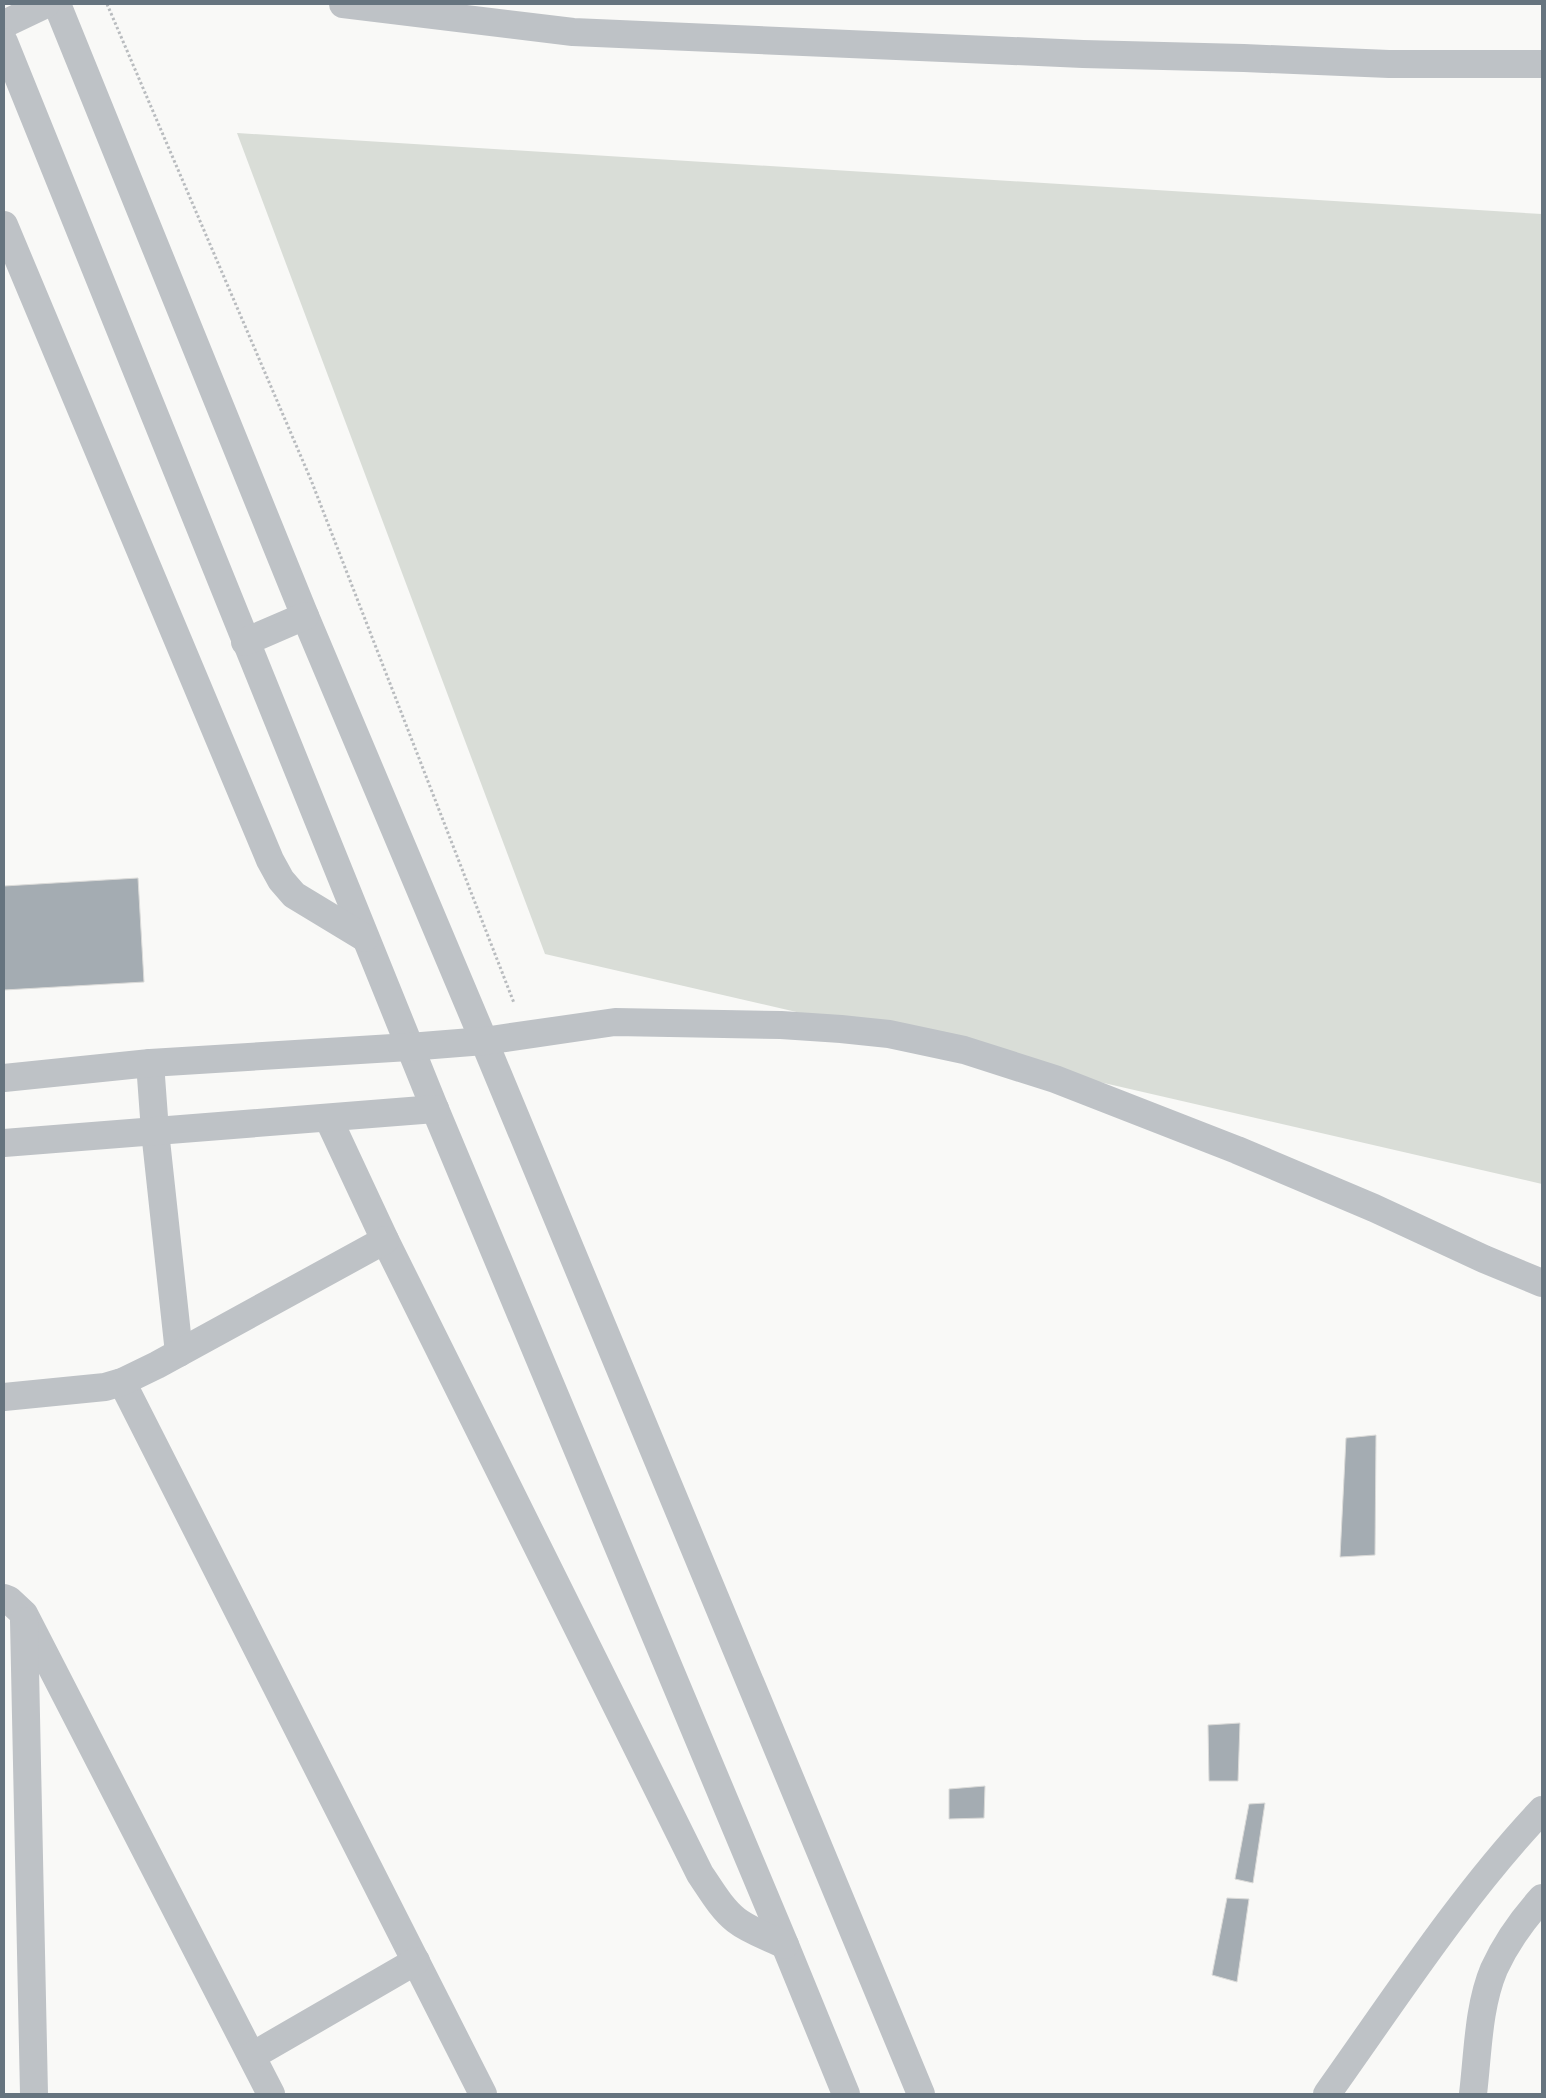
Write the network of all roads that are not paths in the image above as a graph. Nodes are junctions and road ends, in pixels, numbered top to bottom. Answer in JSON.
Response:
{"nodes":[{"id":1,"x":46,"y":4,"type":"edge"},
{"id":2,"x":57,"y":4,"type":"edge"},
{"id":3,"x":343,"y":4,"type":"edge"},
{"id":4,"x":4,"y":24,"type":"edge"},
{"id":5,"x":4,"y":42,"type":"edge"},
{"id":6,"x":1542,"y":64,"type":"edge"},
{"id":7,"x":4,"y":225,"type":"edge"},
{"id":8,"x":305,"y":616,"type":"junction"},
{"id":9,"x":245,"y":642,"type":"junction"},
{"id":10,"x":365,"y":938,"type":"junction"},
{"id":11,"x":484,"y":1040,"type":"junction"},
{"id":12,"x":409,"y":1047,"type":"junction"},
{"id":13,"x":150,"y":1063,"type":"junction"},
{"id":14,"x":4,"y":1078,"type":"edge"},
{"id":15,"x":435,"y":1109,"type":"junction"},
{"id":16,"x":328,"y":1118,"type":"junction"},
{"id":17,"x":155,"y":1131,"type":"junction"},
{"id":18,"x":4,"y":1143,"type":"edge"},
{"id":19,"x":385,"y":1240,"type":"junction"},
{"id":20,"x":1542,"y":1283,"type":"edge"},
{"id":21,"x":179,"y":1353,"type":"junction"},
{"id":22,"x":122,"y":1382,"type":"junction"},
{"id":23,"x":4,"y":1397,"type":"edge"},
{"id":24,"x":14,"y":1606,"type":"edge"},
{"id":25,"x":1542,"y":1810,"type":"edge"},
{"id":26,"x":1542,"y":1898,"type":"edge"},
{"id":27,"x":785,"y":1944,"type":"junction"},
{"id":28,"x":416,"y":1961,"type":"junction"},
{"id":29,"x":252,"y":2056,"type":"junction"},
{"id":30,"x":34,"y":2094,"type":"edge"},
{"id":31,"x":272,"y":2094,"type":"edge"},
{"id":32,"x":483,"y":2094,"type":"edge"},
{"id":33,"x":846,"y":2094,"type":"edge"},
{"id":34,"x":921,"y":2094,"type":"edge"},
{"id":35,"x":1328,"y":2094,"type":"edge"},
{"id":36,"x":1472,"y":2094,"type":"edge"}],
"edges":[{"from":1,"to":4,"type":"street"},
{"from":2,"to":8,"type":"street"},
{"from":3,"to":6,"type":"street"},
{"from":5,"to":9,"type":"street"},
{"from":7,"to":10,"type":"street"},
{"from":8,"to":9,"type":"street"},
{"from":8,"to":11,"type":"street"},
{"from":9,"to":10,"type":"street"},
{"from":10,"to":12,"type":"street"},
{"from":11,"to":12,"type":"street"},
{"from":11,"to":20,"type":"street"},
{"from":11,"to":34,"type":"street"},
{"from":12,"to":13,"type":"street"},
{"from":12,"to":15,"type":"street"},
{"from":13,"to":14,"type":"street"},
{"from":13,"to":17,"type":"street"},
{"from":15,"to":16,"type":"street"},
{"from":15,"to":27,"type":"street"},
{"from":16,"to":17,"type":"street"},
{"from":16,"to":19,"type":"street"},
{"from":17,"to":18,"type":"street"},
{"from":17,"to":21,"type":"street"},
{"from":19,"to":21,"type":"street"},
{"from":19,"to":27,"type":"street"},
{"from":21,"to":22,"type":"street"},
{"from":22,"to":23,"type":"street"},
{"from":22,"to":28,"type":"street"},
{"from":24,"to":29,"type":"street"},
{"from":24,"to":30,"type":"street"},
{"from":25,"to":35,"type":"street"},
{"from":26,"to":36,"type":"street"},
{"from":27,"to":33,"type":"street"},
{"from":28,"to":29,"type":"street"},
{"from":28,"to":32,"type":"street"},
{"from":29,"to":31,"type":"street"}]}
